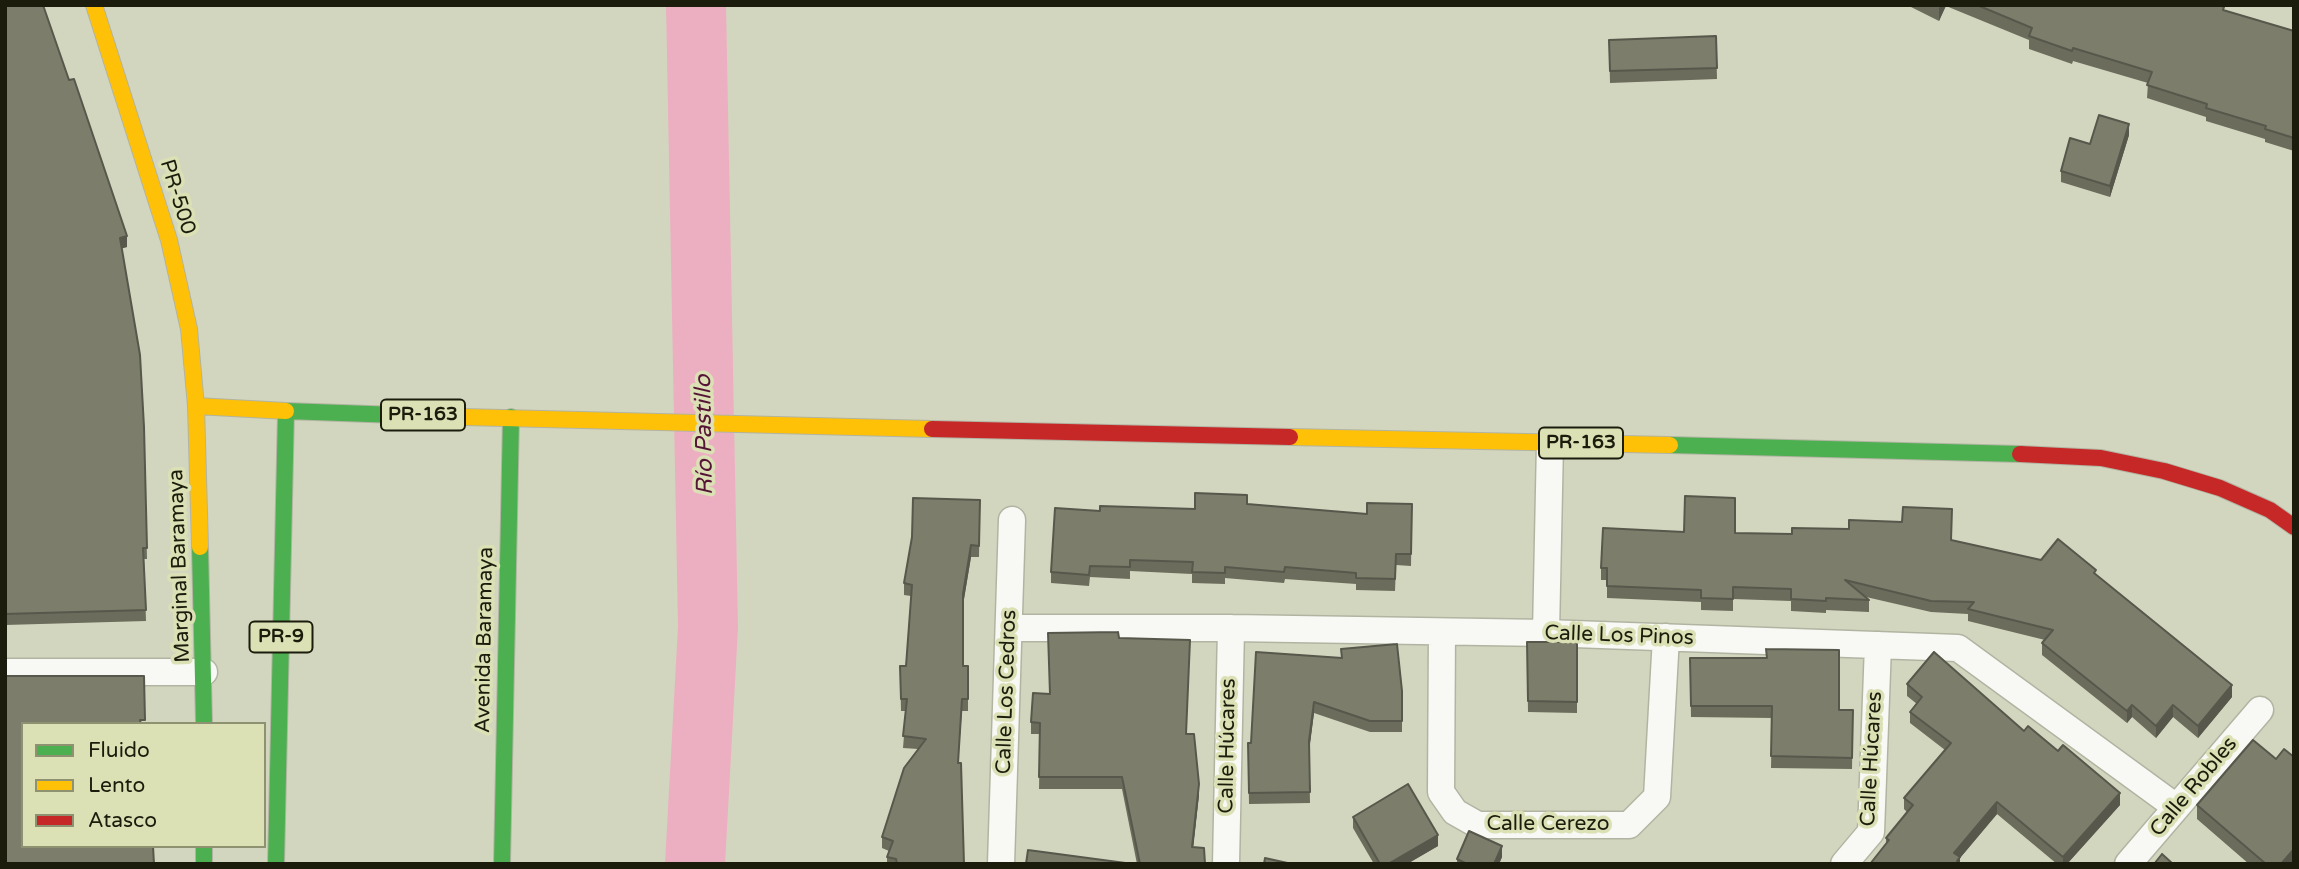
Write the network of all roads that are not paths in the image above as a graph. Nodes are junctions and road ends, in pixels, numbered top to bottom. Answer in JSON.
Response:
{"nodes":[{"id":1,"x":94,"y":5,"type":"edge"},
{"id":2,"x":197,"y":406,"type":"junction"},
{"id":3,"x":286,"y":411,"type":"junction"},
{"id":4,"x":511,"y":418,"type":"junction"},
{"id":5,"x":1550,"y":443,"type":"junction"},
{"id":6,"x":1012,"y":520,"type":"dead end"},
{"id":7,"x":2294,"y":527,"type":"edge"},
{"id":8,"x":1009,"y":628,"type":"junction"},
{"id":9,"x":1231,"y":628,"type":"junction"},
{"id":10,"x":1442,"y":632,"type":"junction"},
{"id":11,"x":1546,"y":633,"type":"junction"},
{"id":12,"x":1666,"y":637,"type":"junction"},
{"id":13,"x":1878,"y":645,"type":"junction"},
{"id":14,"x":5,"y":671,"type":"edge"},
{"id":15,"x":204,"y":672,"type":"junction"},
{"id":16,"x":2260,"y":710,"type":"dead end"},
{"id":17,"x":204,"y":722,"type":"edge"},
{"id":18,"x":2176,"y":807,"type":"junction"},
{"id":19,"x":276,"y":864,"type":"edge"},
{"id":20,"x":502,"y":864,"type":"edge"},
{"id":21,"x":1001,"y":864,"type":"edge"},
{"id":22,"x":1226,"y":864,"type":"edge"},
{"id":23,"x":1844,"y":864,"type":"edge"},
{"id":24,"x":2128,"y":864,"type":"edge"}],
"edges":[{"from":1,"to":2,"type":"main road","name":"PR-500","number":"PR-500"},
{"from":2,"to":3,"type":"main road","number":"PR-163"},
{"from":2,"to":15,"type":"main road","name":"Marginal Baramaya"},
{"from":3,"to":4,"type":"main road","number":"PR-163"},
{"from":3,"to":19,"type":"main road","number":"PR-9"},
{"from":4,"to":5,"type":"main road","number":"PR-163"},
{"from":4,"to":20,"type":"main road","name":"Avenida Baramaya"},
{"from":5,"to":7,"type":"main road","number":"PR-163"},
{"from":5,"to":11,"type":"street"},
{"from":6,"to":8,"type":"street","name":"Calle Los Cedros"},
{"from":8,"to":9,"type":"street","name":"Calle Los Pinos"},
{"from":8,"to":21,"type":"street","name":"Calle Los Cedros"},
{"from":9,"to":10,"type":"street","name":"Calle Los Pinos"},
{"from":9,"to":22,"type":"street","name":"Calle Húcares"},
{"from":10,"to":11,"type":"street","name":"Calle Los Pinos"},
{"from":10,"to":12,"type":"street","name":"Calle Cerezo"},
{"from":11,"to":12,"type":"street","name":"Calle Los Pinos"},
{"from":12,"to":13,"type":"street","name":"Calle Los Pinos"},
{"from":13,"to":18,"type":"street","name":"Calle Los Pinos"},
{"from":13,"to":23,"type":"street","name":"Calle Húcares"},
{"from":14,"to":15,"type":"street"},
{"from":15,"to":17,"type":"main road","name":"Marginal Baramaya"},
{"from":16,"to":18,"type":"street","name":"Calle Robles"},
{"from":18,"to":24,"type":"street","name":"Calle Robles"}]}
